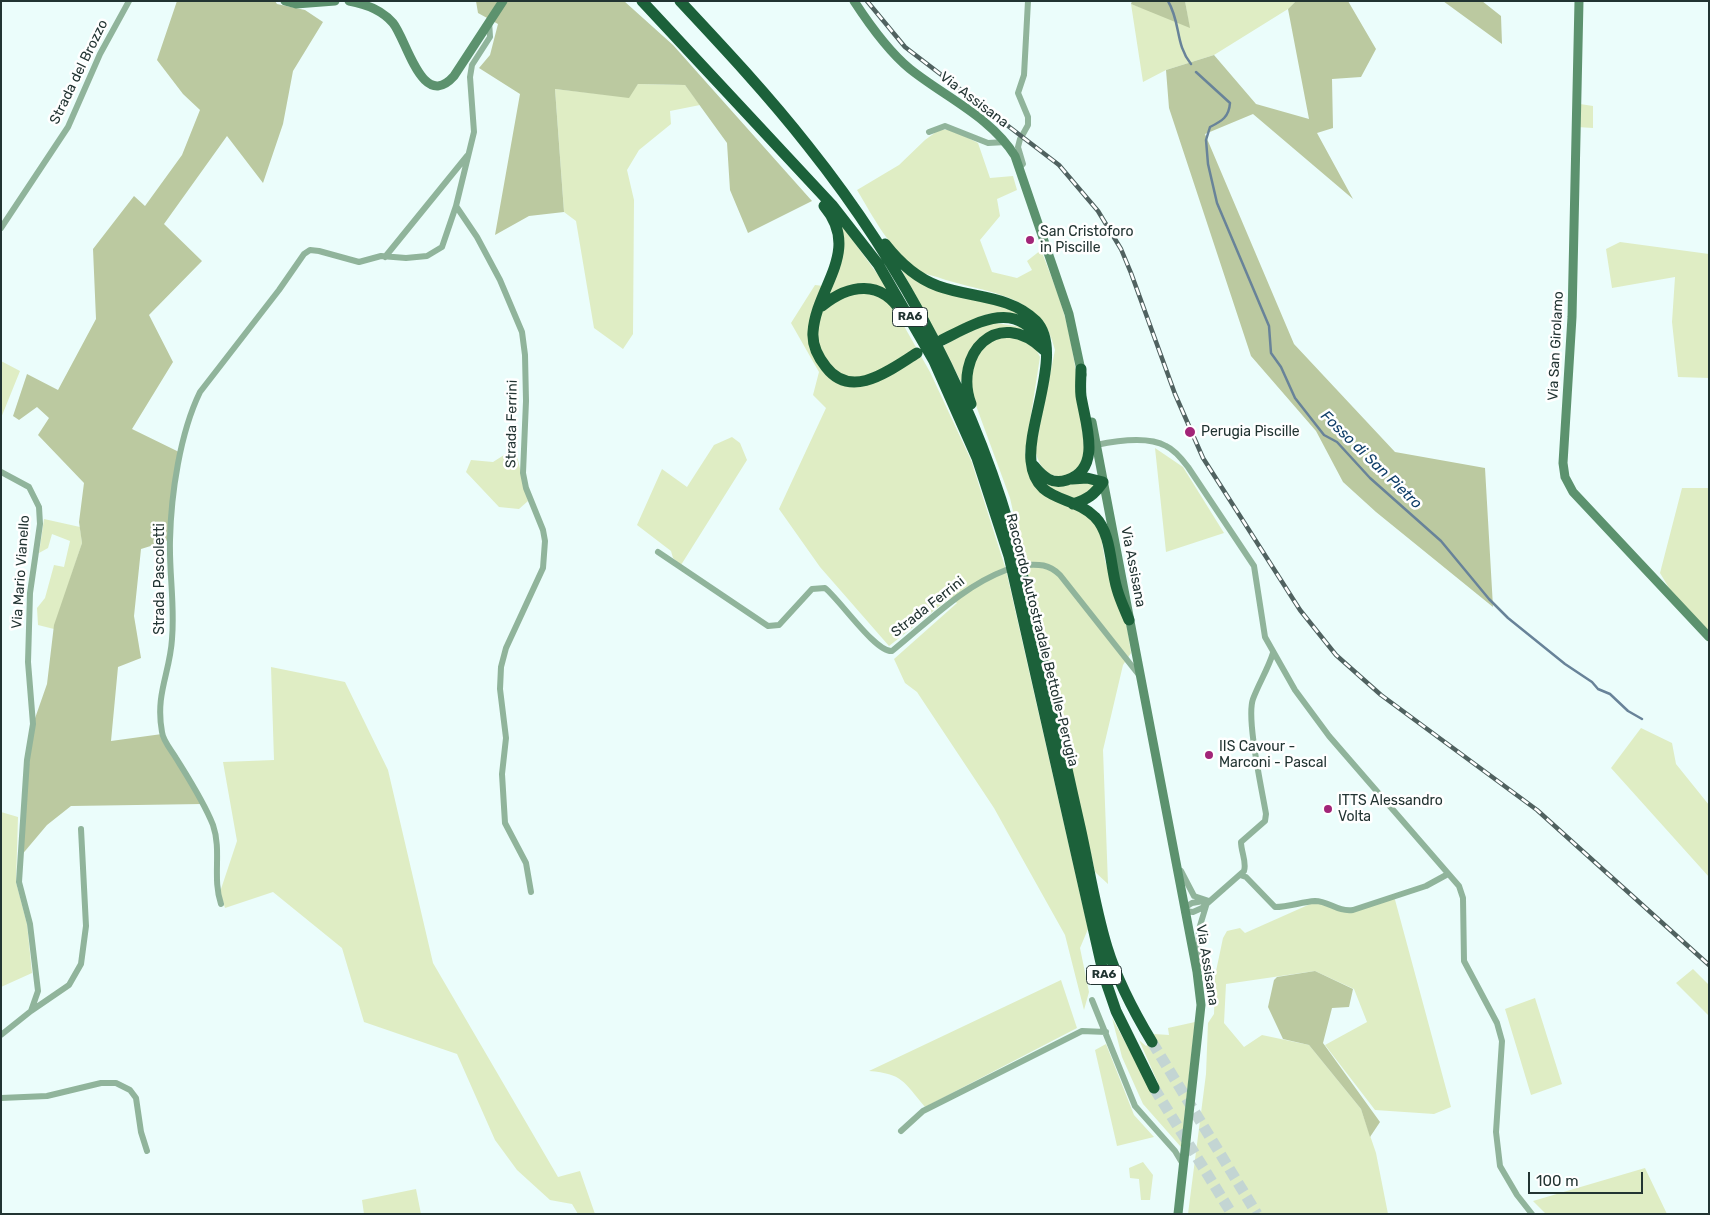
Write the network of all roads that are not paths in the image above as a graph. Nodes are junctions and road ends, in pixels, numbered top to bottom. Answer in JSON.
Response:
{"nodes":[{"id":1,"x":129,"y":1,"type":"edge"},
{"id":2,"x":285,"y":1,"type":"edge"},
{"id":3,"x":335,"y":1,"type":"edge"},
{"id":4,"x":349,"y":1,"type":"edge"},
{"id":5,"x":503,"y":1,"type":"edge"},
{"id":6,"x":642,"y":1,"type":"edge"},
{"id":7,"x":680,"y":1,"type":"edge"},
{"id":8,"x":854,"y":1,"type":"edge"},
{"id":9,"x":1028,"y":1,"type":"edge"},
{"id":10,"x":1579,"y":1,"type":"edge"},
{"id":11,"x":489,"y":21,"type":"junction"},
{"id":12,"x":724,"y":89,"type":"junction"},
{"id":13,"x":929,"y":132,"type":"dead end"},
{"id":14,"x":1006,"y":142,"type":"junction"},
{"id":15,"x":810,"y":148,"type":"junction"},
{"id":16,"x":470,"y":153,"type":"junction"},
{"id":17,"x":1019,"y":168,"type":"junction"},
{"id":18,"x":456,"y":206,"type":"junction"},
{"id":19,"x":1,"y":228,"type":"edge"},
{"id":20,"x":385,"y":256,"type":"junction"},
{"id":21,"x":821,"y":307,"type":"junction"},
{"id":22,"x":942,"y":340,"type":"dead end"},
{"id":23,"x":917,"y":353,"type":"dead end"},
{"id":24,"x":1045,"y":355,"type":"junction"},
{"id":25,"x":1081,"y":369,"type":"junction"},
{"id":26,"x":955,"y":407,"type":"junction"},
{"id":27,"x":1096,"y":445,"type":"junction"},
{"id":28,"x":1031,"y":462,"type":"junction"},
{"id":29,"x":1,"y":472,"type":"edge"},
{"id":30,"x":1072,"y":479,"type":"junction"},
{"id":31,"x":1103,"y":482,"type":"junction"},
{"id":32,"x":1073,"y":504,"type":"junction"},
{"id":33,"x":1007,"y":517,"type":"junction"},
{"id":34,"x":658,"y":552,"type":"dead end"},
{"id":35,"x":1024,"y":565,"type":"dead end"},
{"id":36,"x":1006,"y":570,"type":"dead end"},
{"id":37,"x":1129,"y":620,"type":"junction"},
{"id":38,"x":1709,"y":637,"type":"edge"},
{"id":39,"x":1273,"y":653,"type":"junction"},
{"id":40,"x":1141,"y":678,"type":"junction"},
{"id":41,"x":1048,"y":707,"type":"junction"},
{"id":42,"x":81,"y":829,"type":"dead end"},
{"id":43,"x":1172,"y":846,"type":"junction"},
{"id":44,"x":1081,"y":854,"type":"junction"},
{"id":45,"x":1448,"y":874,"type":"junction"},
{"id":46,"x":1240,"y":875,"type":"junction"},
{"id":47,"x":531,"y":892,"type":"dead end"},
{"id":48,"x":1209,"y":901,"type":"junction"},
{"id":49,"x":221,"y":904,"type":"dead end"},
{"id":50,"x":1184,"y":909,"type":"junction"},
{"id":51,"x":1197,"y":972,"type":"junction"},
{"id":52,"x":1092,"y":1000,"type":"dead end"},
{"id":53,"x":32,"y":1011,"type":"junction"},
{"id":54,"x":1106,"y":1032,"type":"junction"},
{"id":55,"x":1,"y":1035,"type":"edge"},
{"id":56,"x":1152,"y":1042,"type":"tunnel mouth"},
{"id":57,"x":1154,"y":1088,"type":"tunnel mouth"},
{"id":58,"x":1,"y":1098,"type":"edge"},
{"id":59,"x":901,"y":1131,"type":"dead end"},
{"id":60,"x":146,"y":1151,"type":"dead end"},
{"id":61,"x":1184,"y":1167,"type":"junction"},
{"id":62,"x":1178,"y":1214,"type":"edge"},
{"id":63,"x":1532,"y":1214,"type":"edge"}],
"edges":[{"from":1,"to":19,"type":"street","name":"Strada del Brozzo"},
{"from":2,"to":3,"type":"main road"},
{"from":4,"to":11,"type":"main road"},
{"from":5,"to":11,"type":"main road"},
{"from":6,"to":12,"type":"highway","name":"Raccordo Autostradale Bettolle-Perugia","number":"RA6"},
{"from":7,"to":15,"type":"highway","number":"RA6"},
{"from":8,"to":14,"type":"main road","name":"Via Assisana"},
{"from":9,"to":17,"type":"street"},
{"from":10,"to":38,"type":"main road","name":"Via San Girolamo"},
{"from":11,"to":16,"type":"street"},
{"from":12,"to":21,"type":"highway"},
{"from":12,"to":26,"type":"highway","name":"Raccordo Autostradale Bettolle-Perugia","number":"RA6"},
{"from":13,"to":14,"type":"street"},
{"from":14,"to":17,"type":"main road","name":"Via Assisana"},
{"from":15,"to":24,"type":"highway"},
{"from":15,"to":33,"type":"highway","number":"RA6"},
{"from":16,"to":18,"type":"street"},
{"from":16,"to":20,"type":"street"},
{"from":17,"to":25,"type":"main road","name":"Via Assisana"},
{"from":18,"to":20,"type":"street","name":"Strada Pascoletti"},
{"from":18,"to":47,"type":"street","name":"Strada Ferrini"},
{"from":20,"to":49,"type":"street","name":"Strada Pascoletti"},
{"from":21,"to":23,"type":"highway"},
{"from":21,"to":26,"type":"highway"},
{"from":22,"to":24,"type":"highway"},
{"from":24,"to":28,"type":"highway"},
{"from":24,"to":33,"type":"highway"},
{"from":25,"to":27,"type":"main road","name":"Via Assisana"},
{"from":25,"to":30,"type":"highway"},
{"from":26,"to":41,"type":"highway","name":"Raccordo Autostradale Bettolle-Perugia","number":"RA6"},
{"from":27,"to":31,"type":"main road","name":"Via Assisana"},
{"from":27,"to":39,"type":"street"},
{"from":28,"to":30,"type":"highway"},
{"from":28,"to":32,"type":"highway"},
{"from":29,"to":53,"type":"street","name":"Via Mario Vianello"},
{"from":30,"to":31,"type":"highway"},
{"from":31,"to":32,"type":"highway"},
{"from":31,"to":37,"type":"main road","name":"Via Assisana"},
{"from":32,"to":37,"type":"highway"},
{"from":33,"to":41,"type":"highway","number":"RA6"},
{"from":34,"to":36,"type":"street","name":"Strada Ferrini"},
{"from":35,"to":40,"type":"street"},
{"from":37,"to":40,"type":"main road","name":"Via Assisana"},
{"from":39,"to":45,"type":"street"},
{"from":39,"to":46,"type":"street"},
{"from":40,"to":43,"type":"main road","name":"Via Assisana"},
{"from":41,"to":44,"type":"highway","number":"RA6"},
{"from":42,"to":53,"type":"street"},
{"from":43,"to":48,"type":"street"},
{"from":43,"to":50,"type":"main road","name":"Via Assisana"},
{"from":44,"to":56,"type":"highway","number":"RA6"},
{"from":44,"to":57,"type":"highway","number":"RA6"},
{"from":45,"to":46,"type":"street"},
{"from":45,"to":63,"type":"street"},
{"from":46,"to":48,"type":"street"},
{"from":48,"to":50,"type":"street"},
{"from":48,"to":51,"type":"street"},
{"from":50,"to":51,"type":"main road","name":"Via Assisana"},
{"from":51,"to":61,"type":"main road","name":"Via Assisana"},
{"from":52,"to":54,"type":"street"},
{"from":53,"to":55,"type":"street"},
{"from":54,"to":59,"type":"street"},
{"from":54,"to":61,"type":"street"},
{"from":58,"to":60,"type":"street"},
{"from":61,"to":62,"type":"main road","name":"Via Assisana"}]}
